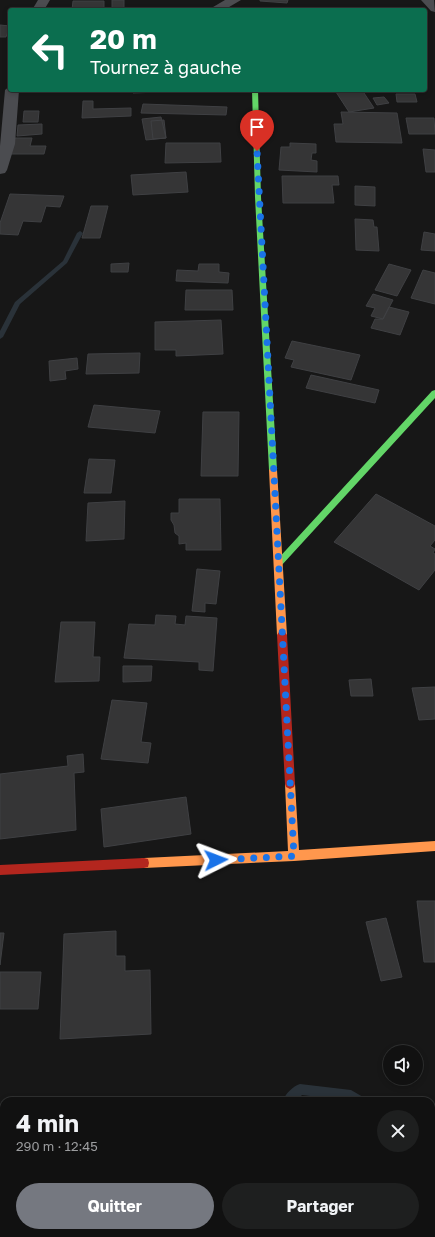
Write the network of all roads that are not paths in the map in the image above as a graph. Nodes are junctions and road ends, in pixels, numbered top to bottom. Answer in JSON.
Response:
{"nodes":[{"id":1,"x":427,"y":0,"type":"edge"},
{"id":2,"x":242,"y":2,"type":"edge"},
{"id":3,"x":221,"y":8,"type":"edge"},
{"id":4,"x":435,"y":8,"type":"edge"},
{"id":5,"x":12,"y":92,"type":"edge"},
{"id":6,"x":255,"y":92,"type":"edge"},
{"id":7,"x":0,"y":170,"type":"edge"},
{"id":8,"x":435,"y":393,"type":"edge"},
{"id":9,"x":278,"y":564,"type":"junction"},
{"id":10,"x":435,"y":846,"type":"edge"},
{"id":11,"x":294,"y":856,"type":"junction"},
{"id":12,"x":0,"y":870,"type":"edge"}],
"edges":[{"from":1,"to":4,"type":"street"},
{"from":2,"to":3,"type":"street"},
{"from":5,"to":7,"type":"street"},
{"from":6,"to":9,"type":"street"},
{"from":8,"to":9,"type":"street"},
{"from":9,"to":11,"type":"street"},
{"from":10,"to":11,"type":"street"},
{"from":11,"to":12,"type":"street"}]}
